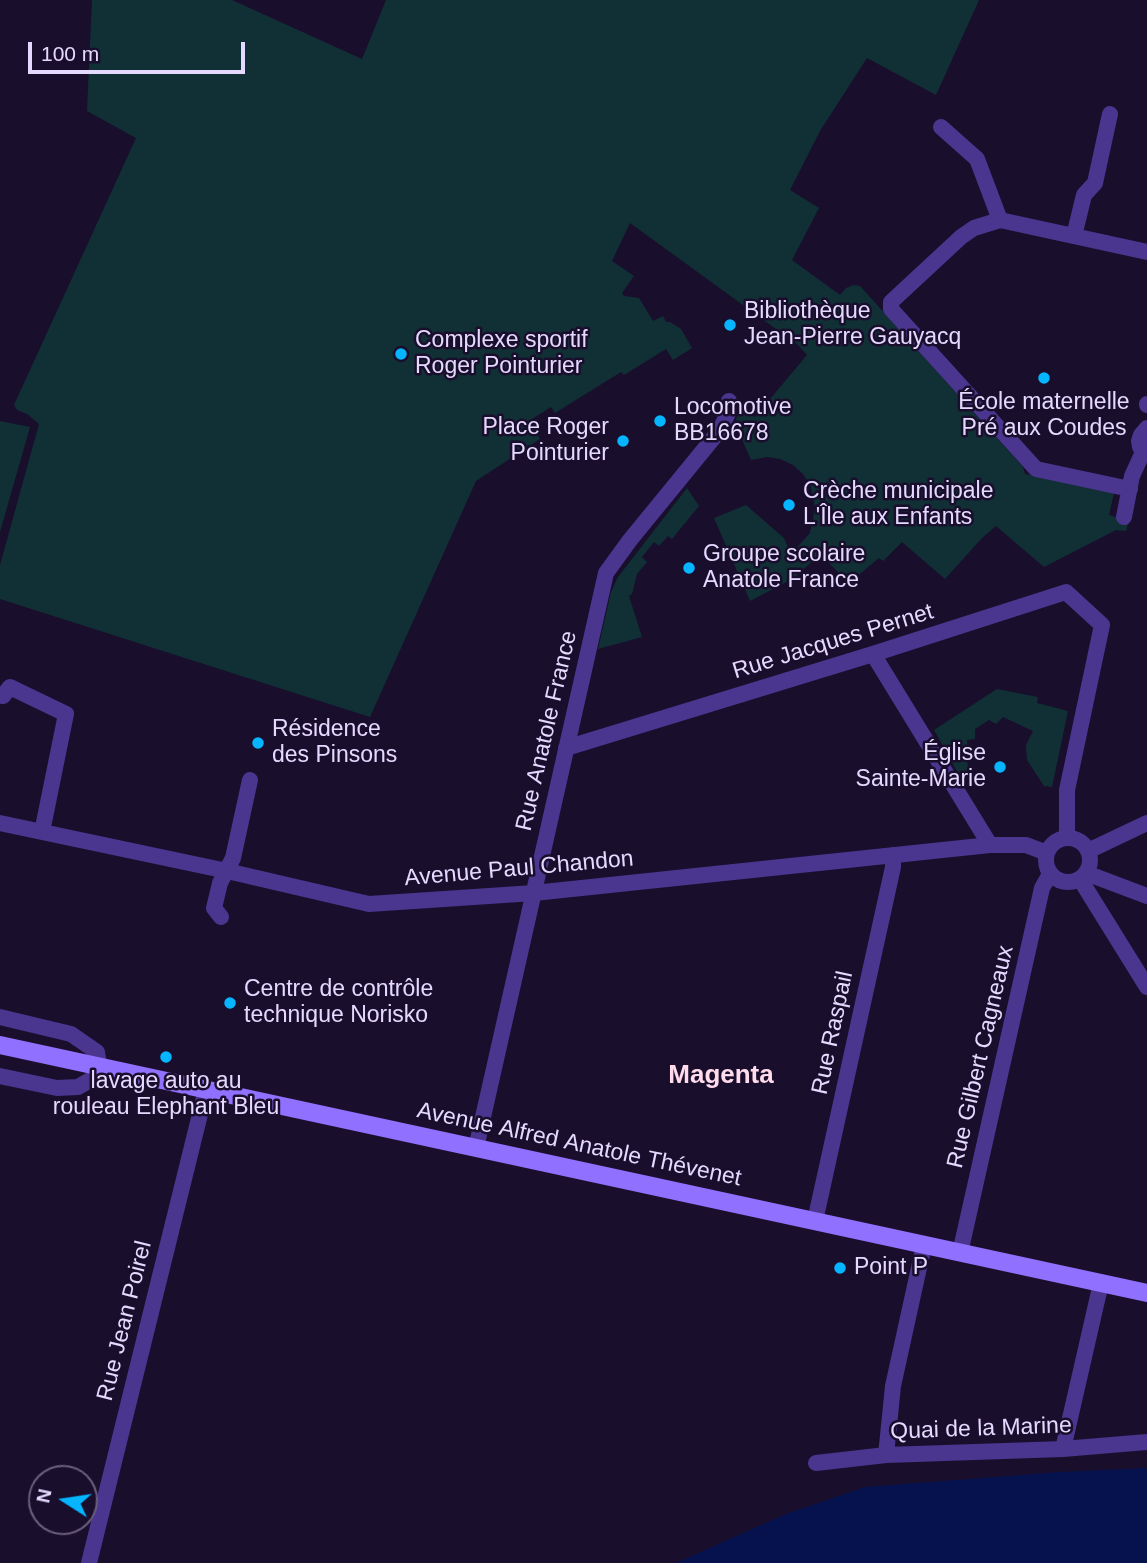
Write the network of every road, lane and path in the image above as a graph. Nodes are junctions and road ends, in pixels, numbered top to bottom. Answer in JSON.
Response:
{"nodes":[{"id":1,"x":1110,"y":114,"type":"dead end"},
{"id":2,"x":941,"y":127,"type":"dead end"},
{"id":3,"x":1000,"y":220,"type":"junction"},
{"id":4,"x":1074,"y":236,"type":"junction"},
{"id":5,"x":1147,"y":253,"type":"edge"},
{"id":6,"x":729,"y":401,"type":"dead end"},
{"id":7,"x":1147,"y":428,"type":"edge"},
{"id":8,"x":1145,"y":453,"type":"edge"},
{"id":9,"x":1130,"y":489,"type":"junction"},
{"id":10,"x":1124,"y":517,"type":"dead end"},
{"id":11,"x":873,"y":654,"type":"junction"},
{"id":12,"x":4,"y":696,"type":"dead end"},
{"id":13,"x":566,"y":748,"type":"junction"},
{"id":14,"x":250,"y":780,"type":"dead end"},
{"id":15,"x":0,"y":823,"type":"edge"},
{"id":16,"x":1147,"y":824,"type":"edge"},
{"id":17,"x":41,"y":832,"type":"junction"},
{"id":18,"x":1068,"y":838,"type":"junction"},
{"id":19,"x":990,"y":845,"type":"junction"},
{"id":20,"x":1088,"y":851,"type":"junction"},
{"id":21,"x":1047,"y":853,"type":"junction"},
{"id":22,"x":893,"y":855,"type":"junction"},
{"id":23,"x":227,"y":871,"type":"junction"},
{"id":24,"x":1050,"y":874,"type":"junction"},
{"id":25,"x":1083,"y":876,"type":"junction"},
{"id":26,"x":534,"y":892,"type":"junction"},
{"id":27,"x":1147,"y":896,"type":"edge"},
{"id":28,"x":221,"y":917,"type":"dead end"},
{"id":29,"x":1147,"y":987,"type":"edge"},
{"id":30,"x":0,"y":1017,"type":"edge"},
{"id":31,"x":0,"y":1045,"type":"edge"},
{"id":32,"x":99,"y":1066,"type":"junction"},
{"id":33,"x":0,"y":1076,"type":"edge"},
{"id":34,"x":206,"y":1090,"type":"junction"},
{"id":35,"x":476,"y":1147,"type":"junction"},
{"id":36,"x":815,"y":1221,"type":"junction"},
{"id":37,"x":923,"y":1245,"type":"junction"},
{"id":38,"x":960,"y":1253,"type":"junction"},
{"id":39,"x":1101,"y":1283,"type":"junction"},
{"id":40,"x":1147,"y":1293,"type":"edge"},
{"id":41,"x":1147,"y":1442,"type":"edge"},
{"id":42,"x":1063,"y":1449,"type":"junction"},
{"id":43,"x":886,"y":1455,"type":"junction"},
{"id":44,"x":816,"y":1463,"type":"dead end"},
{"id":45,"x":89,"y":1563,"type":"edge"}],
"edges":[{"from":1,"to":4,"type":"street"},
{"from":2,"to":3,"type":"street"},
{"from":3,"to":4,"type":"street"},
{"from":3,"to":9,"type":"street"},
{"from":4,"to":5,"type":"street"},
{"from":6,"to":13,"type":"street","name":"Rue Anatole France"},
{"from":7,"to":8,"type":"street"},
{"from":8,"to":9,"type":"street"},
{"from":9,"to":10,"type":"street"},
{"from":11,"to":13,"type":"street","name":"Rue Jacques Pernet"},
{"from":11,"to":18,"type":"street","name":"Rue Jacques Pernet"},
{"from":11,"to":19,"type":"street"},
{"from":12,"to":17,"type":"street"},
{"from":13,"to":26,"type":"street","name":"Rue Anatole France"},
{"from":14,"to":23,"type":"street"},
{"from":15,"to":17,"type":"street","name":"Avenue Paul Chandon"},
{"from":16,"to":20,"type":"street"},
{"from":17,"to":23,"type":"street","name":"Avenue Paul Chandon"},
{"from":18,"to":20,"type":"street"},
{"from":18,"to":21,"type":"street"},
{"from":19,"to":21,"type":"street","name":"Avenue Paul Chandon"},
{"from":19,"to":22,"type":"street","name":"Avenue Paul Chandon"},
{"from":20,"to":25,"type":"street"},
{"from":21,"to":24,"type":"street"},
{"from":22,"to":26,"type":"street","name":"Avenue Paul Chandon"},
{"from":22,"to":36,"type":"street","name":"Rue Raspail"},
{"from":23,"to":26,"type":"street","name":"Avenue Paul Chandon"},
{"from":23,"to":28,"type":"street"},
{"from":24,"to":25,"type":"street"},
{"from":24,"to":38,"type":"street","name":"Rue Gilbert Cagneaux"},
{"from":25,"to":27,"type":"street"},
{"from":25,"to":29,"type":"street"},
{"from":26,"to":35,"type":"street","name":"Rue Anatole France"},
{"from":30,"to":32,"type":"street"},
{"from":31,"to":32,"type":"main road","name":"Avenue Alfred Anatole Thévenet"},
{"from":32,"to":33,"type":"street"},
{"from":32,"to":34,"type":"main road","name":"Avenue Alfred Anatole Thévenet"},
{"from":34,"to":35,"type":"main road","name":"Avenue Alfred Anatole Thévenet"},
{"from":34,"to":45,"type":"street","name":"Rue Jean Poirel"},
{"from":35,"to":36,"type":"main road","name":"Avenue Alfred Anatole Thévenet"},
{"from":36,"to":37,"type":"main road","name":"Avenue Alfred Anatole Thévenet"},
{"from":37,"to":38,"type":"main road","name":"Avenue Alfred Anatole Thévenet"},
{"from":37,"to":43,"type":"street"},
{"from":38,"to":39,"type":"main road","name":"Avenue Alfred Anatole Thévenet"},
{"from":39,"to":40,"type":"main road","name":"Avenue Alfred Anatole Thévenet"},
{"from":39,"to":42,"type":"street"},
{"from":41,"to":42,"type":"street","name":"Quai de la Marine"},
{"from":42,"to":43,"type":"street","name":"Quai de la Marine"},
{"from":43,"to":44,"type":"street","name":"Quai de la Marine"}]}
